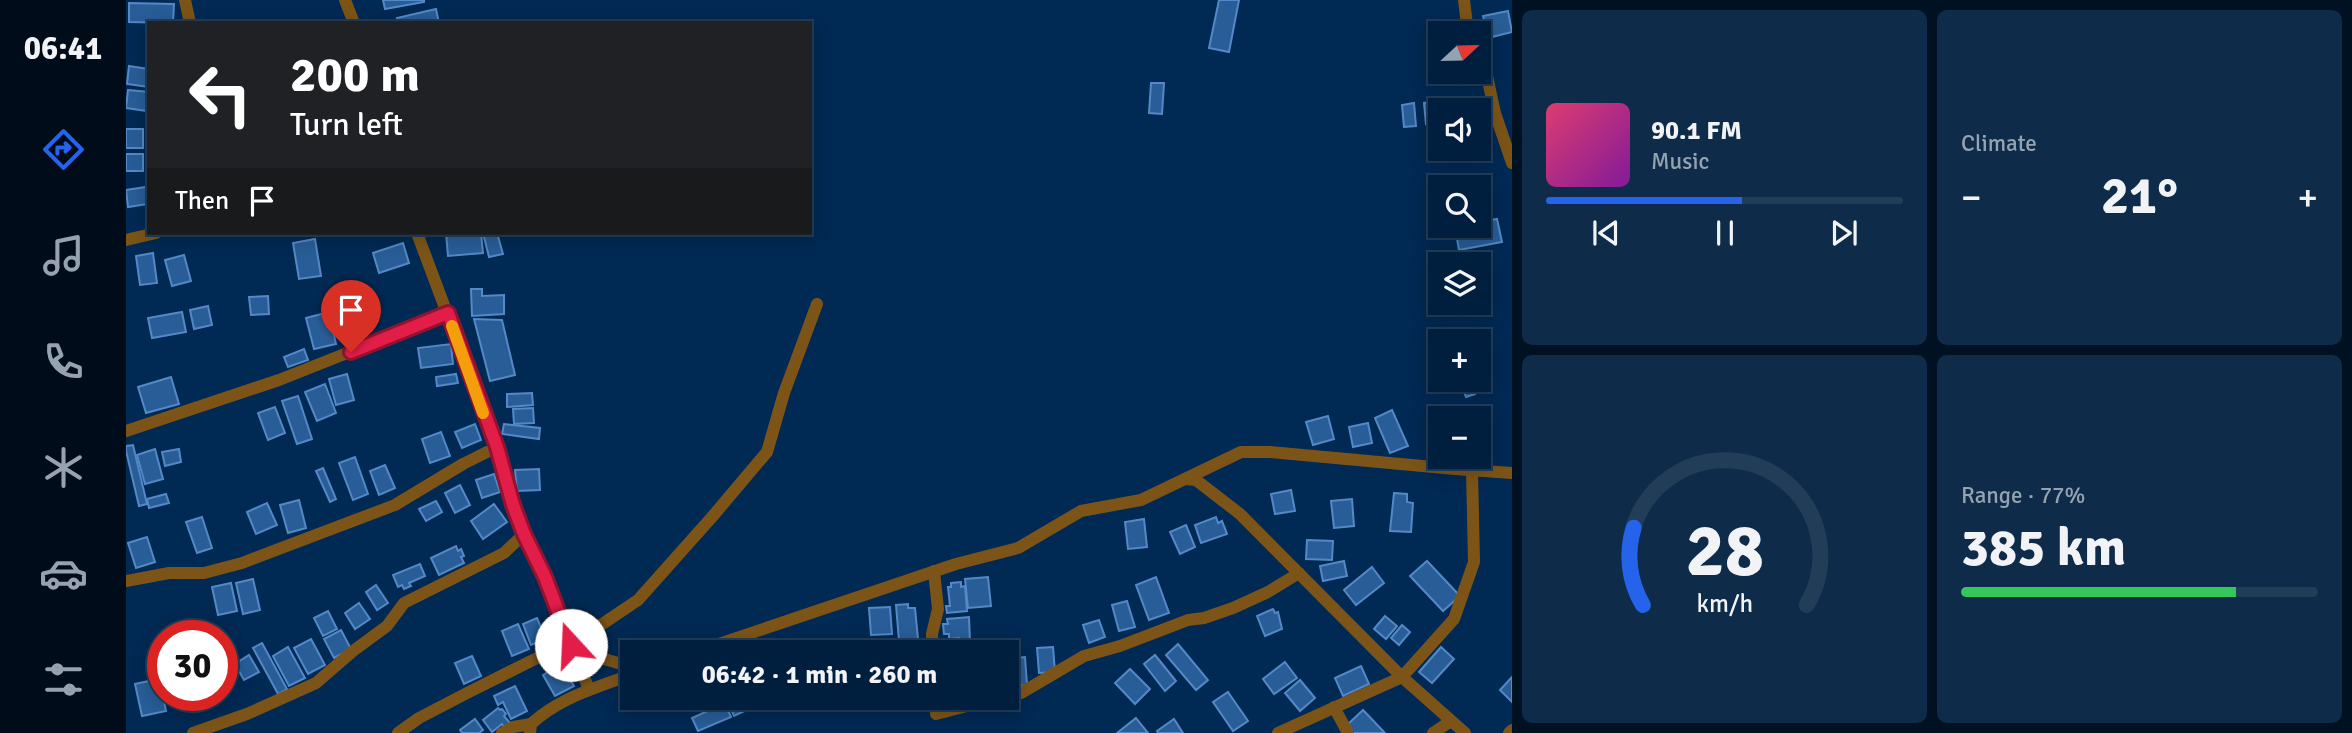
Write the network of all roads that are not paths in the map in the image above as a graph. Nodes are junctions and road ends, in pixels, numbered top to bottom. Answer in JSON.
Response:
{"nodes":[{"id":1,"x":185,"y":0,"type":"edge"},
{"id":2,"x":345,"y":0,"type":"edge"},
{"id":3,"x":1464,"y":0,"type":"edge"},
{"id":4,"x":190,"y":21,"type":"edge"},
{"id":5,"x":353,"y":21,"type":"edge"},
{"id":6,"x":1467,"y":21,"type":"edge"},
{"id":7,"x":1489,"y":84,"type":"edge"},
{"id":8,"x":1512,"y":163,"type":"edge"},
{"id":9,"x":147,"y":235,"type":"edge"},
{"id":10,"x":417,"y":235,"type":"edge"},
{"id":11,"x":126,"y":240,"type":"edge"},
{"id":12,"x":817,"y":304,"type":"dead end"},
{"id":13,"x":448,"y":313,"type":"junction"},
{"id":14,"x":126,"y":431,"type":"edge"},
{"id":15,"x":497,"y":447,"type":"junction"},
{"id":16,"x":1472,"y":470,"type":"junction"},
{"id":17,"x":1512,"y":473,"type":"edge"},
{"id":18,"x":1185,"y":480,"type":"junction"},
{"id":19,"x":524,"y":534,"type":"junction"},
{"id":20,"x":933,"y":571,"type":"junction"},
{"id":21,"x":1299,"y":573,"type":"junction"},
{"id":22,"x":126,"y":581,"type":"edge"},
{"id":23,"x":730,"y":640,"type":"edge"},
{"id":24,"x":932,"y":640,"type":"edge"},
{"id":25,"x":572,"y":648,"type":"junction"},
{"id":26,"x":620,"y":663,"type":"edge"},
{"id":27,"x":1402,"y":677,"type":"junction"},
{"id":28,"x":620,"y":678,"type":"edge"},
{"id":29,"x":589,"y":689,"type":"junction"},
{"id":30,"x":1019,"y":693,"type":"edge"},
{"id":31,"x":1334,"y":707,"type":"junction"},
{"id":32,"x":936,"y":710,"type":"edge"},
{"id":33,"x":952,"y":710,"type":"edge"},
{"id":34,"x":1451,"y":720,"type":"junction"},
{"id":35,"x":531,"y":729,"type":"edge"},
{"id":36,"x":193,"y":733,"type":"edge"},
{"id":37,"x":398,"y":733,"type":"edge"},
{"id":38,"x":502,"y":733,"type":"edge"},
{"id":39,"x":1278,"y":733,"type":"edge"},
{"id":40,"x":1348,"y":733,"type":"edge"},
{"id":41,"x":1433,"y":733,"type":"edge"},
{"id":42,"x":1465,"y":733,"type":"edge"}],
"edges":[{"from":1,"to":4,"type":"street"},
{"from":2,"to":5,"type":"street"},
{"from":3,"to":6,"type":"street"},
{"from":7,"to":8,"type":"street"},
{"from":9,"to":11,"type":"street"},
{"from":10,"to":13,"type":"street"},
{"from":12,"to":25,"type":"street"},
{"from":13,"to":14,"type":"street"},
{"from":13,"to":15,"type":"street"},
{"from":15,"to":19,"type":"street"},
{"from":15,"to":22,"type":"street"},
{"from":16,"to":17,"type":"street"},
{"from":16,"to":18,"type":"street"},
{"from":16,"to":27,"type":"street"},
{"from":18,"to":20,"type":"street"},
{"from":18,"to":21,"type":"street"},
{"from":19,"to":25,"type":"street"},
{"from":19,"to":36,"type":"street"},
{"from":20,"to":23,"type":"street"},
{"from":20,"to":24,"type":"street"},
{"from":21,"to":27,"type":"street"},
{"from":21,"to":30,"type":"street"},
{"from":25,"to":26,"type":"street"},
{"from":25,"to":29,"type":"street"},
{"from":25,"to":37,"type":"street"},
{"from":27,"to":31,"type":"street"},
{"from":27,"to":34,"type":"street"},
{"from":28,"to":29,"type":"street"},
{"from":29,"to":35,"type":"street"},
{"from":31,"to":39,"type":"street"},
{"from":31,"to":40,"type":"street"},
{"from":32,"to":33,"type":"street"},
{"from":34,"to":41,"type":"street"},
{"from":34,"to":42,"type":"street"},
{"from":35,"to":38,"type":"street"}]}
